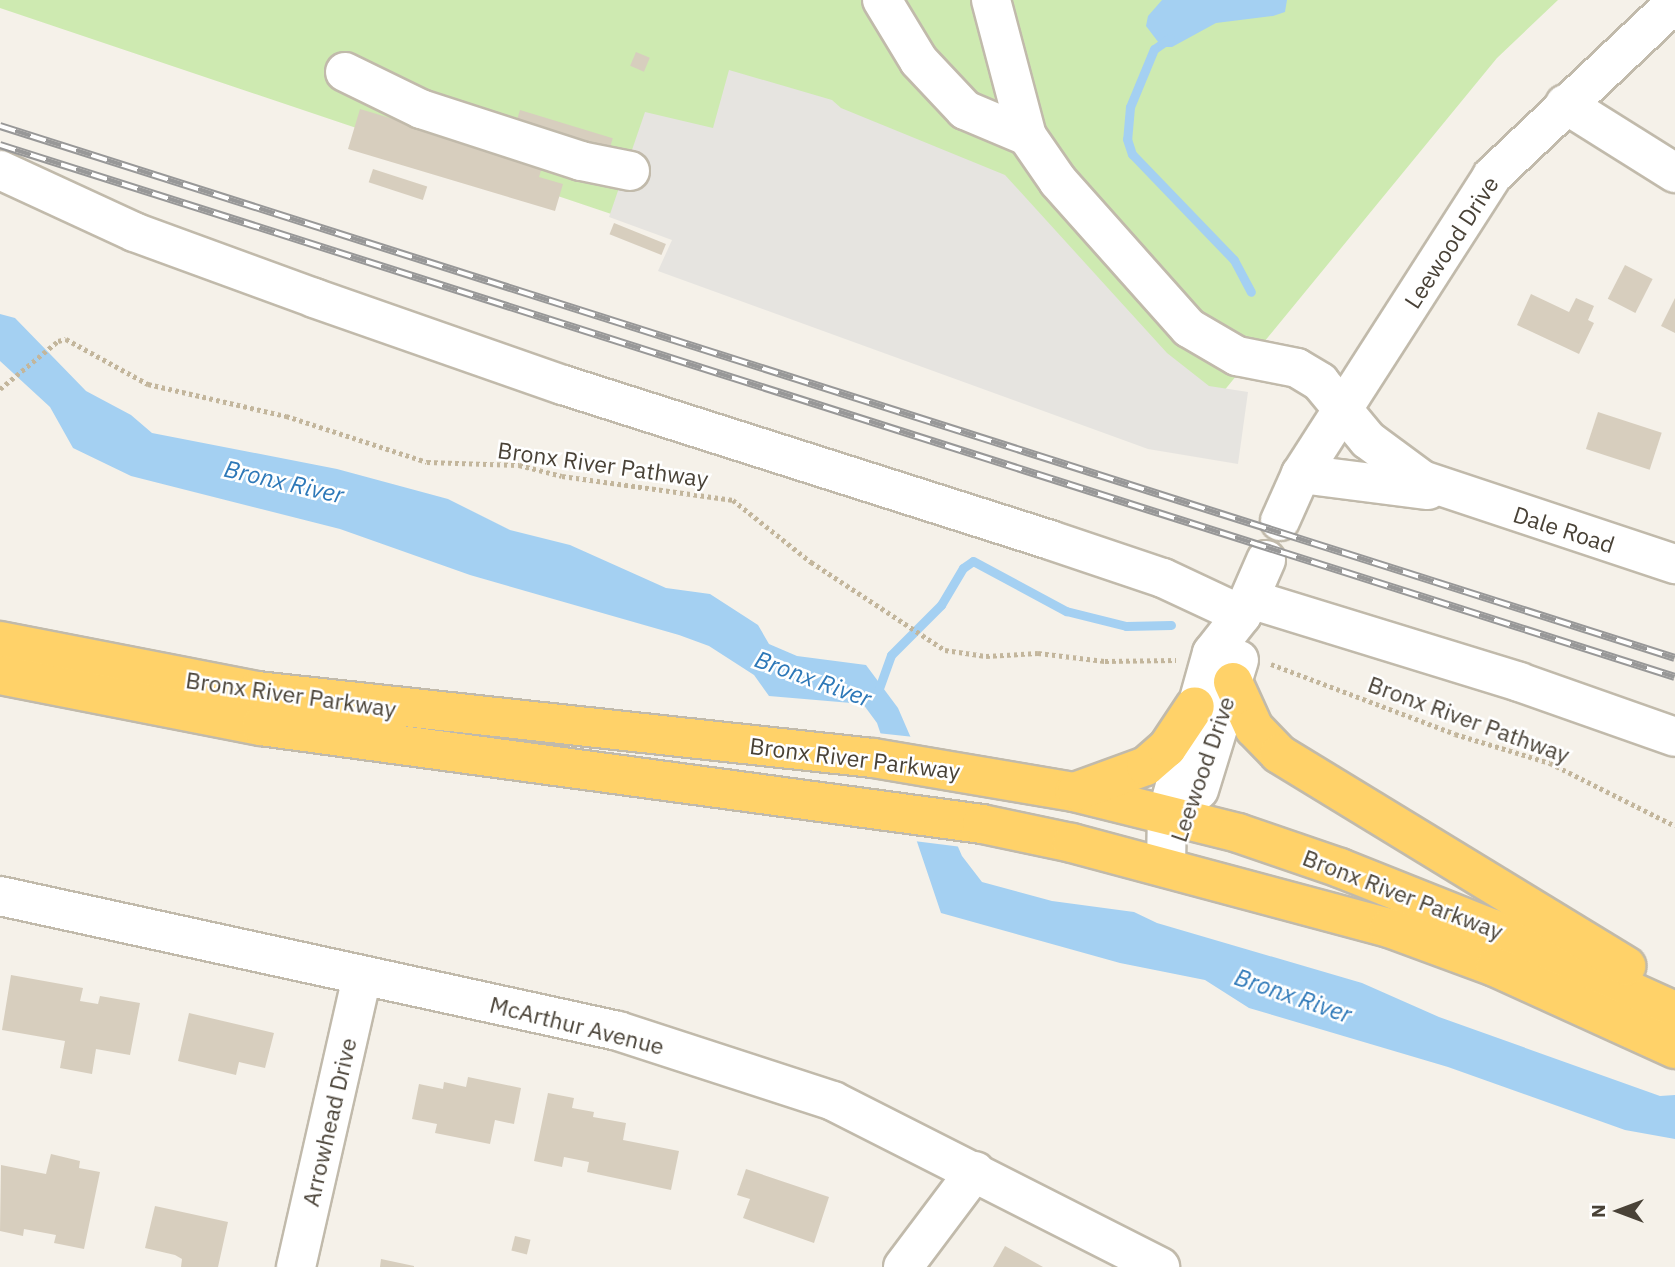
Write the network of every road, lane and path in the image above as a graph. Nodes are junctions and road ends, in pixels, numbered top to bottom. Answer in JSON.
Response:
{"nodes":[{"id":1,"x":882,"y":0,"type":"edge"},
{"id":2,"x":991,"y":0,"type":"edge"},
{"id":3,"x":1675,"y":3,"type":"edge"},
{"id":4,"x":345,"y":72,"type":"dead end"},
{"id":5,"x":1565,"y":104,"type":"junction"},
{"id":6,"x":1027,"y":136,"type":"junction"},
{"id":7,"x":0,"y":170,"type":"edge"},
{"id":8,"x":631,"y":171,"type":"dead end"},
{"id":9,"x":1675,"y":173,"type":"edge"},
{"id":10,"x":2,"y":387,"type":"edge"},
{"id":11,"x":1342,"y":410,"type":"junction"},
{"id":12,"x":1301,"y":474,"type":"junction"},
{"id":13,"x":1453,"y":494,"type":"junction"},
{"id":14,"x":1280,"y":521,"type":"dead end"},
{"id":15,"x":1266,"y":560,"type":"dead end"},
{"id":16,"x":1675,"y":564,"type":"edge"},
{"id":17,"x":1246,"y":607,"type":"junction"},
{"id":18,"x":0,"y":641,"type":"edge"},
{"id":19,"x":1185,"y":660,"type":"dead end"},
{"id":20,"x":1246,"y":671,"type":"junction"},
{"id":21,"x":0,"y":675,"type":"edge"},
{"id":22,"x":1195,"y":706,"type":"junction"},
{"id":23,"x":1675,"y":737,"type":"edge"},
{"id":24,"x":1074,"y":792,"type":"junction"},
{"id":25,"x":1178,"y":817,"type":"junction"},
{"id":26,"x":1675,"y":827,"type":"edge"},
{"id":27,"x":1166,"y":865,"type":"junction"},
{"id":28,"x":0,"y":896,"type":"edge"},
{"id":29,"x":362,"y":977,"type":"junction"},
{"id":30,"x":1675,"y":998,"type":"edge"},
{"id":31,"x":1675,"y":1011,"type":"edge"},
{"id":32,"x":1675,"y":1049,"type":"edge"},
{"id":33,"x":975,"y":1171,"type":"junction"},
{"id":34,"x":296,"y":1267,"type":"edge"},
{"id":35,"x":903,"y":1267,"type":"edge"},
{"id":36,"x":1160,"y":1267,"type":"edge"}],
"edges":[{"from":1,"to":6,"type":"street"},
{"from":2,"to":6,"type":"street"},
{"from":3,"to":5,"type":"street","name":"Leewood Drive"},
{"from":4,"to":8,"type":"street"},
{"from":5,"to":9,"type":"street"},
{"from":5,"to":11,"type":"street","name":"Leewood Drive"},
{"from":6,"to":11,"type":"street","name":"Dale Road"},
{"from":7,"to":17,"type":"street"},
{"from":10,"to":19,"type":"path","name":"Bronx River Pathway"},
{"from":11,"to":12,"type":"street","name":"Leewood Drive"},
{"from":11,"to":13,"type":"street","name":"Dale Road"},
{"from":12,"to":13,"type":"street","name":"Dale Road"},
{"from":12,"to":14,"type":"street","name":"Leewood Drive"},
{"from":13,"to":16,"type":"street","name":"Dale Road"},
{"from":15,"to":17,"type":"street","name":"Leewood Drive"},
{"from":17,"to":20,"type":"street","name":"Leewood Drive"},
{"from":17,"to":22,"type":"street","name":"Leewood Drive"},
{"from":17,"to":23,"type":"street"},
{"from":18,"to":24,"type":"highway","name":"Bronx River Parkway"},
{"from":20,"to":25,"type":"street","name":"Leewood Drive"},
{"from":20,"to":26,"type":"path","name":"Bronx River Pathway"},
{"from":20,"to":30,"type":"highway"},
{"from":21,"to":27,"type":"highway","name":"Bronx River Parkway"},
{"from":22,"to":24,"type":"highway"},
{"from":22,"to":25,"type":"street","name":"Leewood Drive"},
{"from":24,"to":25,"type":"highway","name":"Bronx River Parkway"},
{"from":25,"to":27,"type":"street","name":"Leewood Drive"},
{"from":25,"to":31,"type":"highway","name":"Bronx River Parkway"},
{"from":27,"to":32,"type":"highway","name":"Bronx River Parkway"},
{"from":28,"to":29,"type":"street","name":"McArthur Avenue"},
{"from":29,"to":33,"type":"street","name":"McArthur Avenue"},
{"from":29,"to":34,"type":"street","name":"Arrowhead Drive"},
{"from":33,"to":35,"type":"street"},
{"from":33,"to":36,"type":"street","name":"McArthur Avenue"}]}
